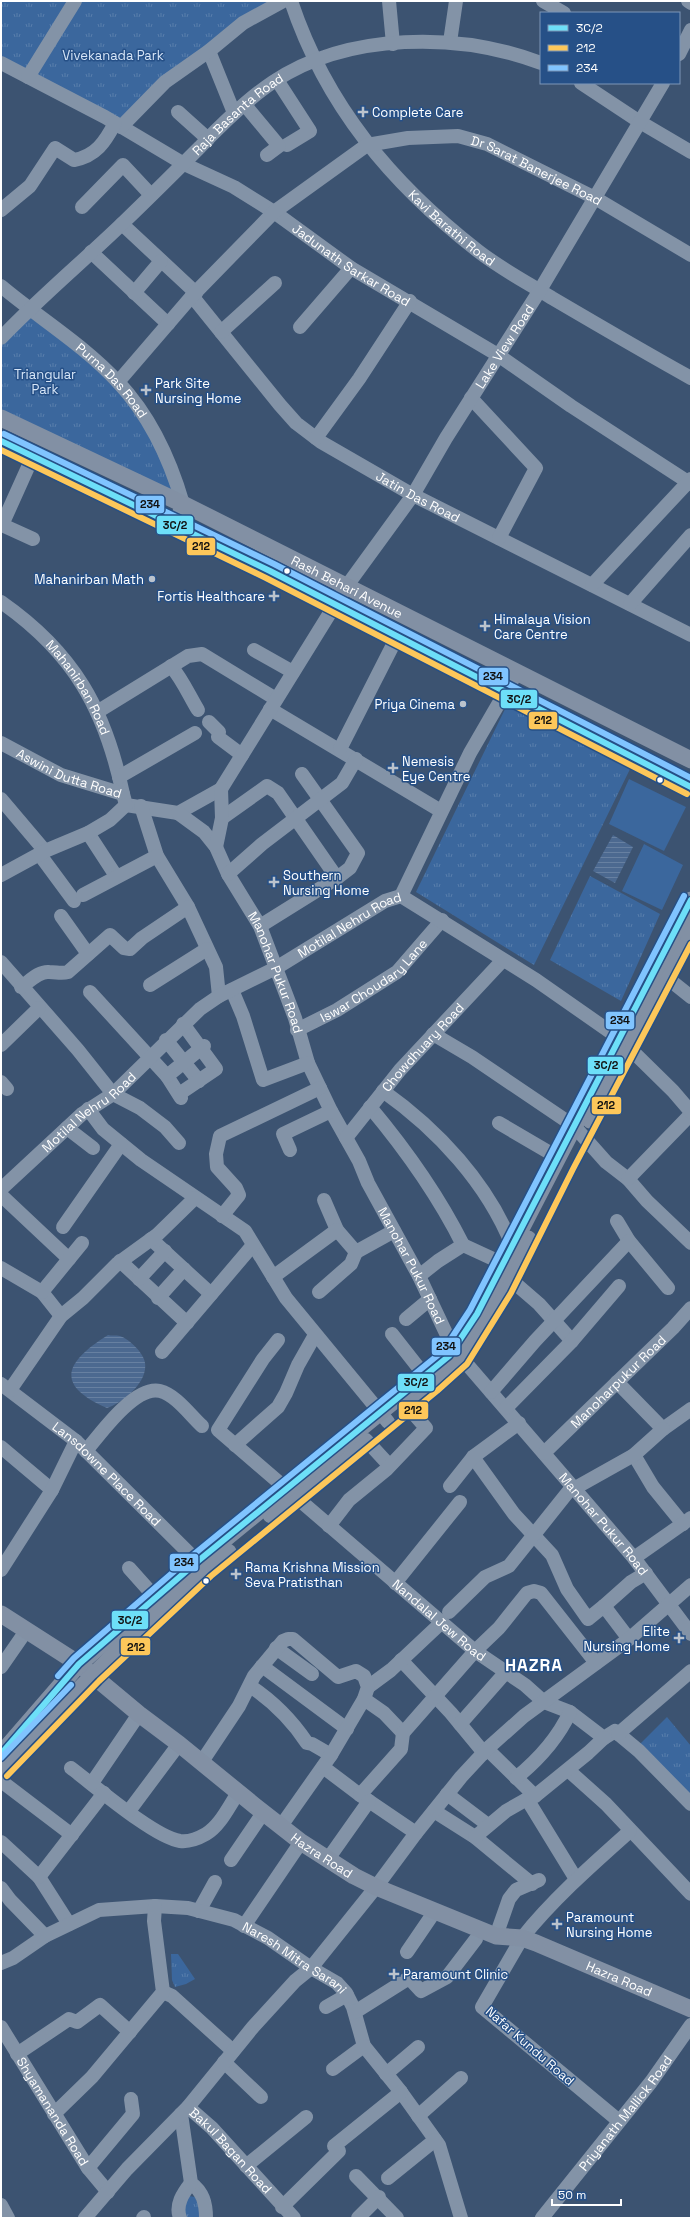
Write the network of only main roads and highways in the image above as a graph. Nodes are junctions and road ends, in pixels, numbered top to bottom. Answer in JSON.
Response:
{"nodes":[{"id":1,"x":1,"y":418,"type":"edge"},
{"id":2,"x":1,"y":441,"type":"edge"},
{"id":3,"x":691,"y":760,"type":"edge"},
{"id":4,"x":691,"y":787,"type":"edge"},
{"id":5,"x":691,"y":900,"type":"edge"},
{"id":6,"x":691,"y":927,"type":"edge"},
{"id":7,"x":624,"y":1043,"type":"junction"},
{"id":8,"x":579,"y":1130,"type":"junction"},
{"id":9,"x":506,"y":1271,"type":"junction"},
{"id":10,"x":457,"y":1354,"type":"junction"},
{"id":11,"x":384,"y":1418,"type":"junction"},
{"id":12,"x":289,"y":1494,"type":"junction"},
{"id":13,"x":160,"y":1603,"type":"junction"},
{"id":14,"x":1,"y":1614,"type":"edge"},
{"id":15,"x":79,"y":1664,"type":"junction"},
{"id":16,"x":93,"y":1675,"type":"junction"},
{"id":17,"x":1,"y":1754,"type":"edge"},
{"id":18,"x":1,"y":1770,"type":"edge"},
{"id":19,"x":691,"y":2009,"type":"edge"}],
"edges":[{"from":1,"to":3,"type":"main road","name":"Rash Behari Avenue"},
{"from":2,"to":4,"type":"main road","name":"Rash Behari Avenue"},
{"from":5,"to":7,"type":"main road"},
{"from":6,"to":7,"type":"main road"},
{"from":7,"to":8,"type":"main road"},
{"from":8,"to":9,"type":"main road"},
{"from":8,"to":9,"type":"main road"},
{"from":9,"to":10,"type":"main road"},
{"from":10,"to":11,"type":"main road"},
{"from":10,"to":11,"type":"main road"},
{"from":11,"to":12,"type":"main road"},
{"from":11,"to":12,"type":"main road"},
{"from":12,"to":13,"type":"main road"},
{"from":13,"to":15,"type":"main road"},
{"from":13,"to":16,"type":"main road"},
{"from":14,"to":15,"type":"main road","name":"Hazra Road"},
{"from":15,"to":16,"type":"main road","name":"Hazra Road"},
{"from":15,"to":17,"type":"main road"},
{"from":16,"to":18,"type":"main road"},
{"from":16,"to":19,"type":"main road","name":"Hazra Road"}]}
